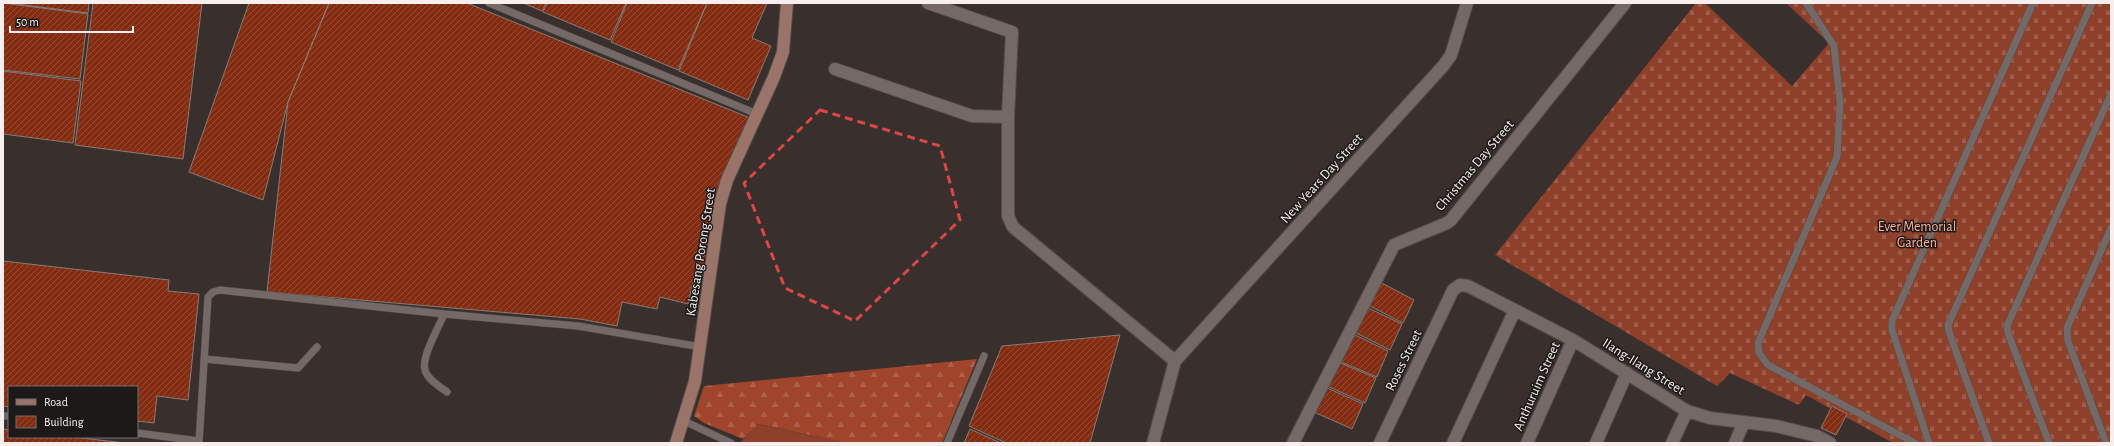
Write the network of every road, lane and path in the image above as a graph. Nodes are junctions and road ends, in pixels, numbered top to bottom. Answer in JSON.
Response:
{"nodes":[{"id":1,"x":489,"y":3,"type":"edge"},
{"id":2,"x":787,"y":3,"type":"edge"},
{"id":3,"x":928,"y":3,"type":"edge"},
{"id":4,"x":1467,"y":3,"type":"edge"},
{"id":5,"x":1625,"y":3,"type":"edge"},
{"id":6,"x":1806,"y":3,"type":"edge"},
{"id":7,"x":2033,"y":3,"type":"edge"},
{"id":8,"x":2092,"y":3,"type":"edge"},
{"id":9,"x":835,"y":69,"type":"dead end"},
{"id":10,"x":2111,"y":94,"type":"edge"},
{"id":11,"x":757,"y":114,"type":"junction"},
{"id":12,"x":1008,"y":117,"type":"junction"},
{"id":13,"x":2111,"y":228,"type":"edge"},
{"id":14,"x":1454,"y":290,"type":"joint"},
{"id":15,"x":1514,"y":312,"type":"junction"},
{"id":16,"x":444,"y":314,"type":"junction"},
{"id":17,"x":1573,"y":340,"type":"junction"},
{"id":18,"x":316,"y":347,"type":"dead end"},
{"id":19,"x":701,"y":347,"type":"junction"},
{"id":20,"x":984,"y":356,"type":"dead end"},
{"id":21,"x":204,"y":359,"type":"junction"},
{"id":22,"x":1175,"y":361,"type":"junction"},
{"id":23,"x":1627,"y":373,"type":"junction"},
{"id":24,"x":447,"y":392,"type":"dead end"},
{"id":25,"x":1687,"y":411,"type":"junction"},
{"id":26,"x":684,"y":421,"type":"junction"},
{"id":27,"x":1744,"y":422,"type":"junction"},
{"id":28,"x":138,"y":433,"type":"edge"},
{"id":29,"x":1815,"y":440,"type":"edge"},
{"id":30,"x":199,"y":442,"type":"edge"},
{"id":31,"x":676,"y":443,"type":"edge"},
{"id":32,"x":731,"y":443,"type":"edge"},
{"id":33,"x":947,"y":443,"type":"edge"},
{"id":34,"x":1153,"y":443,"type":"edge"},
{"id":35,"x":1294,"y":443,"type":"edge"},
{"id":36,"x":1380,"y":443,"type":"edge"},
{"id":37,"x":1453,"y":443,"type":"edge"},
{"id":38,"x":1527,"y":443,"type":"edge"},
{"id":39,"x":1596,"y":443,"type":"edge"},
{"id":40,"x":1672,"y":443,"type":"edge"},
{"id":41,"x":1735,"y":443,"type":"edge"},
{"id":42,"x":1830,"y":443,"type":"edge"},
{"id":43,"x":1915,"y":443,"type":"edge"},
{"id":44,"x":1929,"y":443,"type":"edge"},
{"id":45,"x":1989,"y":443,"type":"edge"},
{"id":46,"x":2049,"y":443,"type":"edge"},
{"id":47,"x":2106,"y":443,"type":"edge"}],
"edges":[{"from":1,"to":11,"type":"lane"},
{"from":2,"to":11,"type":"main road","name":"Kabesang Porong Street"},
{"from":3,"to":12,"type":"street"},
{"from":4,"to":22,"type":"street","name":"New Years Day Street"},
{"from":5,"to":35,"type":"street","name":"Christmas Day Street"},
{"from":6,"to":43,"type":"lane"},
{"from":7,"to":44,"type":"lane"},
{"from":8,"to":45,"type":"lane"},
{"from":9,"to":12,"type":"street"},
{"from":10,"to":46,"type":"lane"},
{"from":11,"to":19,"type":"main road","name":"Kabesang Porong Street"},
{"from":12,"to":22,"type":"street"},
{"from":13,"to":47,"type":"lane"},
{"from":14,"to":15,"type":"street","name":"Ilang-Ilang Street"},
{"from":14,"to":36,"type":"street","name":"Roses Street"},
{"from":15,"to":17,"type":"street","name":"Ilang-Ilang Street"},
{"from":15,"to":37,"type":"street"},
{"from":16,"to":19,"type":"lane"},
{"from":16,"to":21,"type":"lane"},
{"from":16,"to":24,"type":"lane"},
{"from":17,"to":23,"type":"street","name":"Ilang-Ilang Street"},
{"from":17,"to":38,"type":"street","name":"Anthuruim Street"},
{"from":18,"to":21,"type":"lane"},
{"from":19,"to":26,"type":"main road","name":"Kabesang Porong Street"},
{"from":20,"to":33,"type":"lane"},
{"from":21,"to":30,"type":"lane"},
{"from":22,"to":34,"type":"street"},
{"from":23,"to":25,"type":"street","name":"Ilang-Ilang Street"},
{"from":23,"to":39,"type":"street"},
{"from":25,"to":27,"type":"street","name":"Ilang-Ilang Street"},
{"from":25,"to":40,"type":"street"},
{"from":26,"to":31,"type":"main road","name":"Kabesang Porong Street"},
{"from":26,"to":32,"type":"lane"},
{"from":27,"to":29,"type":"street","name":"Ilang-Ilang Street"},
{"from":27,"to":41,"type":"street"},
{"from":28,"to":30,"type":"lane"},
{"from":29,"to":42,"type":"street","name":"Ilang-Ilang Street"}]}
